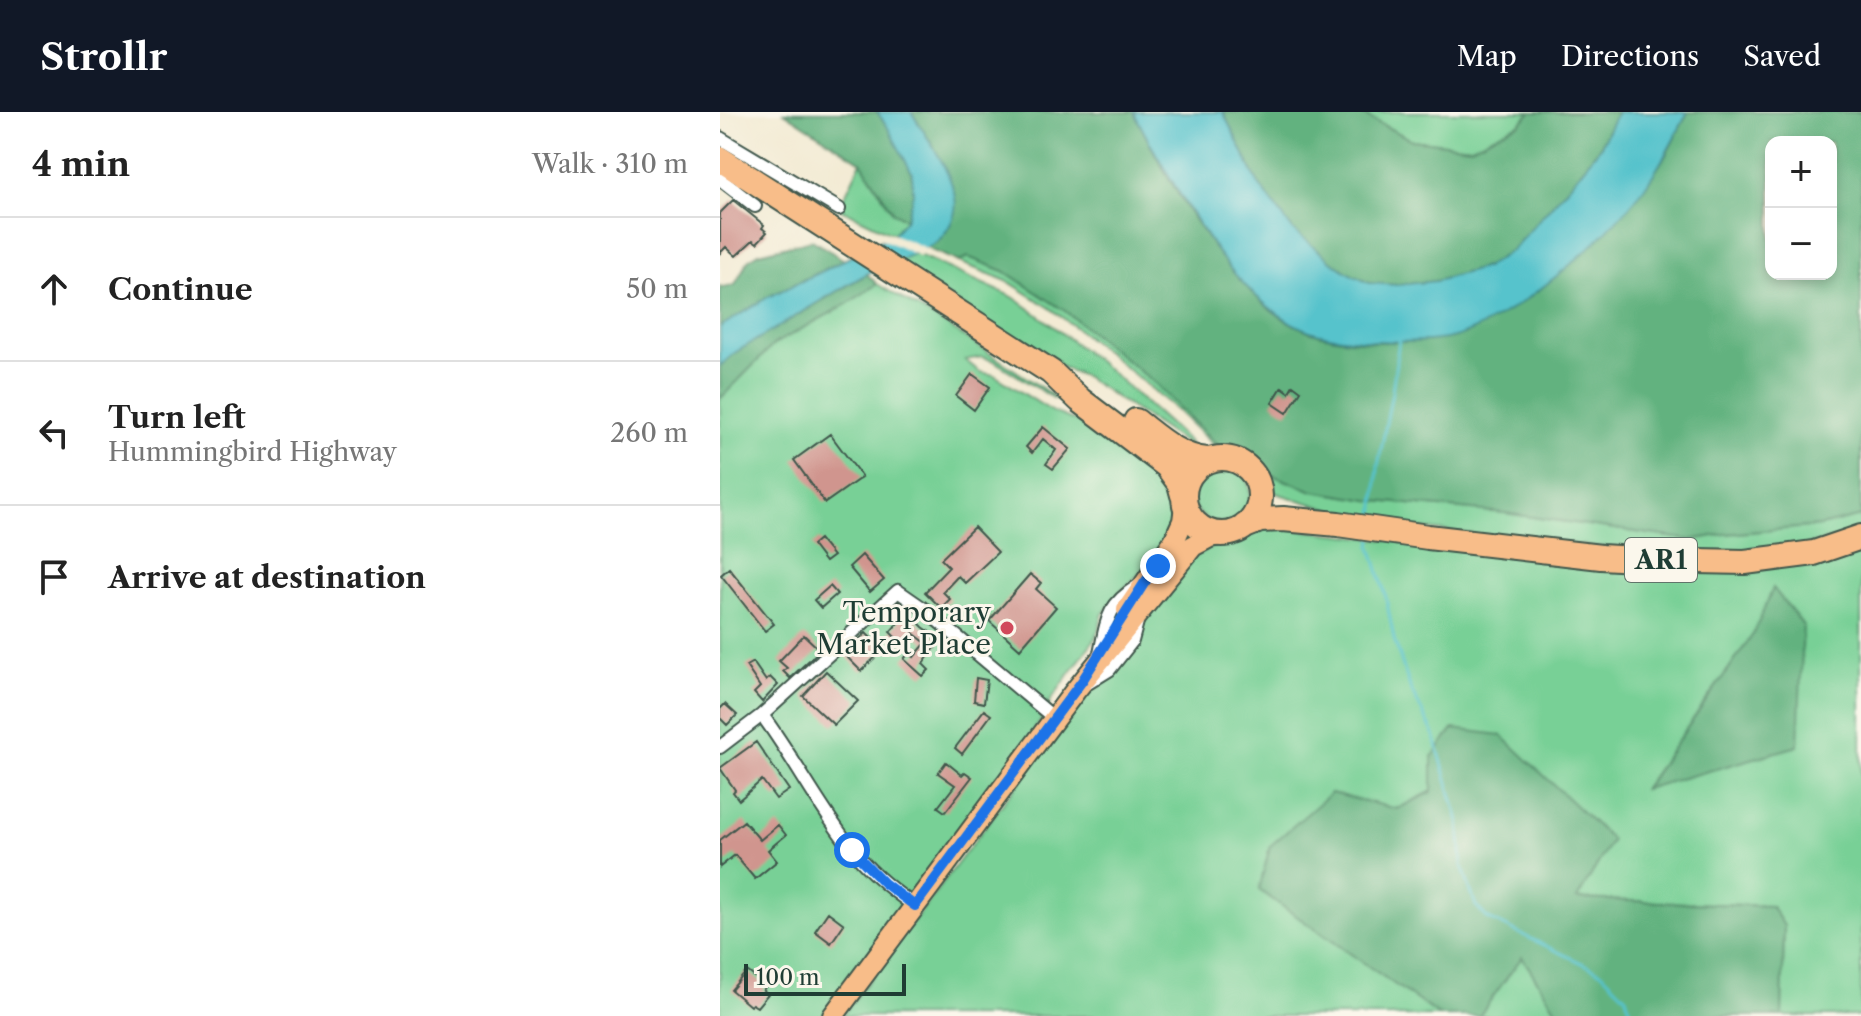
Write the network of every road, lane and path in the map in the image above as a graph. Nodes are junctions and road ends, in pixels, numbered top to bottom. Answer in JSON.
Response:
{"nodes":[{"id":1,"x":720,"y":138,"type":"edge"},
{"id":2,"x":720,"y":159,"type":"edge"},
{"id":3,"x":720,"y":179,"type":"edge"},
{"id":4,"x":755,"y":206,"type":"dead end"},
{"id":5,"x":831,"y":216,"type":"junction"},
{"id":6,"x":1051,"y":372,"type":"junction"},
{"id":7,"x":1207,"y":460,"type":"junction"},
{"id":8,"x":1257,"y":482,"type":"junction"},
{"id":9,"x":1184,"y":501,"type":"junction"},
{"id":10,"x":1338,"y":524,"type":"junction"},
{"id":11,"x":1235,"y":530,"type":"junction"},
{"id":12,"x":1861,"y":537,"type":"edge"},
{"id":13,"x":1079,"y":686,"type":"junction"},
{"id":14,"x":762,"y":715,"type":"junction"},
{"id":15,"x":1054,"y":718,"type":"junction"},
{"id":16,"x":720,"y":747,"type":"edge"},
{"id":17,"x":915,"y":906,"type":"junction"},
{"id":18,"x":833,"y":1016,"type":"edge"}],
"edges":[{"from":1,"to":5,"type":"street"},
{"from":2,"to":5,"type":"highway"},
{"from":3,"to":4,"type":"street"},
{"from":5,"to":6,"type":"highway"},
{"from":6,"to":7,"type":"highway"},
{"from":6,"to":9,"type":"highway"},
{"from":7,"to":8,"type":"highway"},
{"from":7,"to":9,"type":"highway"},
{"from":8,"to":10,"type":"highway","number":"AR1"},
{"from":8,"to":11,"type":"highway"},
{"from":9,"to":11,"type":"highway"},
{"from":9,"to":13,"type":"main road"},
{"from":10,"to":11,"type":"highway","number":"AR1"},
{"from":10,"to":12,"type":"highway","number":"AR1"},
{"from":11,"to":13,"type":"main road"},
{"from":13,"to":15,"type":"main road"},
{"from":14,"to":15,"type":"street"},
{"from":14,"to":16,"type":"street"},
{"from":14,"to":17,"type":"street"},
{"from":15,"to":17,"type":"main road"},
{"from":17,"to":18,"type":"main road"}]}
